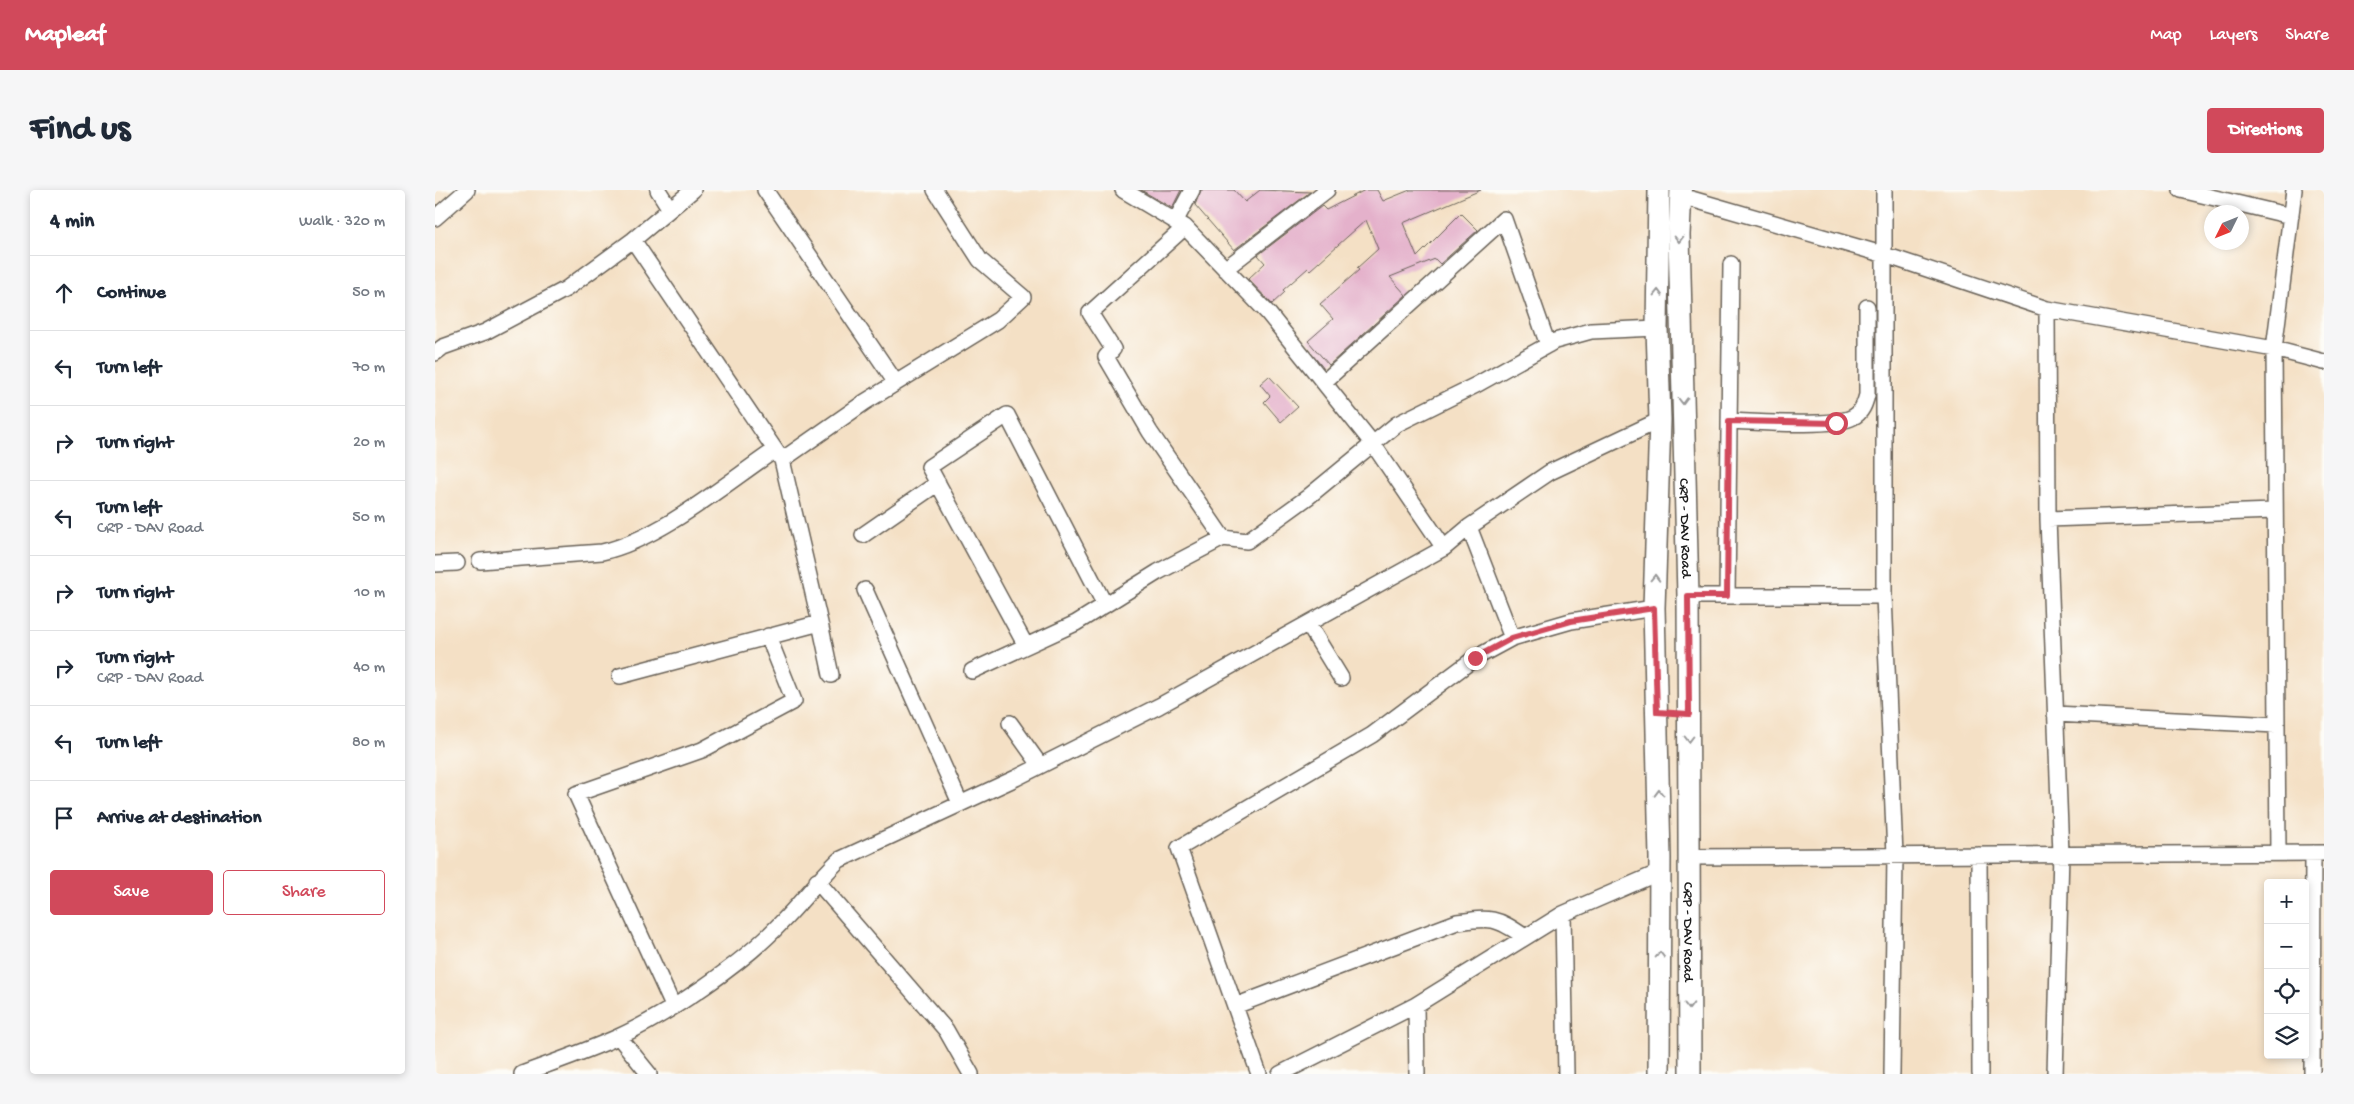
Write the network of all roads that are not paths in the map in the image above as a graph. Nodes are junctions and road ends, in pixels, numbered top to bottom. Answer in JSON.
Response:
{"nodes":[{"id":1,"x":467,"y":190,"type":"edge"},
{"id":2,"x":657,"y":190,"type":"edge"},
{"id":3,"x":693,"y":190,"type":"edge"},
{"id":4,"x":765,"y":190,"type":"edge"},
{"id":5,"x":935,"y":190,"type":"edge"},
{"id":6,"x":1191,"y":190,"type":"edge"},
{"id":7,"x":1327,"y":190,"type":"edge"},
{"id":8,"x":1659,"y":190,"type":"edge"},
{"id":9,"x":1885,"y":190,"type":"edge"},
{"id":10,"x":2181,"y":190,"type":"edge"},
{"id":11,"x":2294,"y":190,"type":"edge"},
{"id":12,"x":1128,"y":192,"type":"edge"},
{"id":13,"x":1681,"y":193,"type":"edge"},
{"id":14,"x":670,"y":209,"type":"junction"},
{"id":15,"x":2291,"y":216,"type":"junction"},
{"id":16,"x":435,"y":218,"type":"edge"},
{"id":17,"x":1180,"y":224,"type":"junction"},
{"id":18,"x":633,"y":240,"type":"junction"},
{"id":19,"x":1885,"y":255,"type":"junction"},
{"id":20,"x":1731,"y":264,"type":"dead end"},
{"id":21,"x":1225,"y":269,"type":"junction"},
{"id":22,"x":1867,"y":307,"type":"dead end"},
{"id":23,"x":2047,"y":309,"type":"junction"},
{"id":24,"x":1657,"y":328,"type":"junction"},
{"id":25,"x":1548,"y":345,"type":"junction"},
{"id":26,"x":2273,"y":349,"type":"junction"},
{"id":27,"x":435,"y":353,"type":"edge"},
{"id":28,"x":2324,"y":362,"type":"edge"},
{"id":29,"x":1323,"y":382,"type":"junction"},
{"id":30,"x":896,"y":383,"type":"junction"},
{"id":31,"x":1660,"y":420,"type":"junction"},
{"id":32,"x":1729,"y":421,"type":"junction"},
{"id":33,"x":1373,"y":444,"type":"junction"},
{"id":34,"x":778,"y":455,"type":"junction"},
{"id":35,"x":938,"y":483,"type":"junction"},
{"id":36,"x":2274,"y":511,"type":"junction"},
{"id":37,"x":2048,"y":519,"type":"junction"},
{"id":38,"x":1469,"y":527,"type":"junction"},
{"id":39,"x":863,"y":535,"type":"dead end"},
{"id":40,"x":1223,"y":538,"type":"junction"},
{"id":41,"x":1444,"y":548,"type":"junction"},
{"id":42,"x":480,"y":561,"type":"dead end"},
{"id":43,"x":457,"y":563,"type":"dead end"},
{"id":44,"x":435,"y":564,"type":"edge"},
{"id":45,"x":865,"y":590,"type":"dead end"},
{"id":46,"x":1688,"y":596,"type":"junction"},
{"id":47,"x":1727,"y":596,"type":"junction"},
{"id":48,"x":1884,"y":596,"type":"junction"},
{"id":49,"x":1105,"y":605,"type":"junction"},
{"id":50,"x":1654,"y":608,"type":"junction"},
{"id":51,"x":820,"y":623,"type":"junction"},
{"id":52,"x":1308,"y":624,"type":"junction"},
{"id":53,"x":768,"y":636,"type":"junction"},
{"id":54,"x":1512,"y":638,"type":"junction"},
{"id":55,"x":1026,"y":646,"type":"junction"},
{"id":56,"x":972,"y":671,"type":"dead end"},
{"id":57,"x":831,"y":675,"type":"dead end"},
{"id":58,"x":620,"y":676,"type":"dead end"},
{"id":59,"x":1341,"y":678,"type":"dead end"},
{"id":60,"x":1657,"y":712,"type":"junction"},
{"id":61,"x":1689,"y":714,"type":"junction"},
{"id":62,"x":2055,"y":714,"type":"junction"},
{"id":63,"x":1010,"y":722,"type":"dead end"},
{"id":64,"x":2276,"y":725,"type":"junction"},
{"id":65,"x":1040,"y":765,"type":"junction"},
{"id":66,"x":960,"y":803,"type":"junction"},
{"id":67,"x":2278,"y":853,"type":"junction"},
{"id":68,"x":2318,"y":853,"type":"edge"},
{"id":69,"x":2061,"y":854,"type":"junction"},
{"id":70,"x":1895,"y":855,"type":"junction"},
{"id":71,"x":1979,"y":855,"type":"junction"},
{"id":72,"x":1687,"y":857,"type":"junction"},
{"id":73,"x":1660,"y":872,"type":"junction"},
{"id":74,"x":817,"y":881,"type":"junction"},
{"id":75,"x":1563,"y":914,"type":"junction"},
{"id":76,"x":1525,"y":937,"type":"junction"},
{"id":77,"x":1416,"y":1005,"type":"junction"},
{"id":78,"x":673,"y":1006,"type":"junction"},
{"id":79,"x":1235,"y":1006,"type":"junction"},
{"id":80,"x":619,"y":1037,"type":"junction"},
{"id":81,"x":522,"y":1074,"type":"edge"},
{"id":82,"x":649,"y":1074,"type":"edge"},
{"id":83,"x":971,"y":1074,"type":"edge"},
{"id":84,"x":1259,"y":1074,"type":"edge"},
{"id":85,"x":1280,"y":1074,"type":"edge"},
{"id":86,"x":1417,"y":1074,"type":"edge"},
{"id":87,"x":1566,"y":1074,"type":"edge"},
{"id":88,"x":1659,"y":1074,"type":"edge"},
{"id":89,"x":1690,"y":1074,"type":"edge"},
{"id":90,"x":1892,"y":1074,"type":"edge"},
{"id":91,"x":1980,"y":1074,"type":"edge"},
{"id":92,"x":2055,"y":1074,"type":"edge"},
{"id":93,"x":2312,"y":1074,"type":"edge"}],
"edges":[{"from":1,"to":16,"type":"street"},
{"from":2,"to":14,"type":"street"},
{"from":3,"to":14,"type":"street"},
{"from":4,"to":30,"type":"street"},
{"from":5,"to":30,"type":"street"},
{"from":6,"to":17,"type":"street"},
{"from":7,"to":21,"type":"street"},
{"from":24,"to":8,"type":"street","name":"CRP - DAV Road","one_way":true},
{"from":9,"to":19,"type":"street"},
{"from":10,"to":15,"type":"street"},
{"from":11,"to":15,"type":"street"},
{"from":12,"to":17,"type":"street"},
{"from":13,"to":19,"type":"street"},
{"from":13,"to":46,"type":"street","name":"CRP - DAV Road","one_way":true},
{"from":14,"to":18,"type":"street"},
{"from":15,"to":26,"type":"street"},
{"from":17,"to":21,"type":"street"},
{"from":17,"to":40,"type":"street"},
{"from":18,"to":27,"type":"street"},
{"from":18,"to":34,"type":"street"},
{"from":19,"to":23,"type":"street"},
{"from":19,"to":48,"type":"street"},
{"from":20,"to":32,"type":"street"},
{"from":21,"to":29,"type":"street"},
{"from":22,"to":32,"type":"street"},
{"from":23,"to":26,"type":"street"},
{"from":23,"to":37,"type":"street"},
{"from":24,"to":25,"type":"street"},
{"from":24,"to":31,"type":"street","name":"CRP - DAV Road"},
{"from":25,"to":29,"type":"street"},
{"from":25,"to":33,"type":"street"},
{"from":26,"to":28,"type":"street"},
{"from":26,"to":36,"type":"street"},
{"from":29,"to":33,"type":"street"},
{"from":30,"to":34,"type":"street"},
{"from":31,"to":38,"type":"street"},
{"from":50,"to":31,"type":"street","name":"CRP - DAV Road","one_way":true},
{"from":32,"to":47,"type":"street"},
{"from":33,"to":40,"type":"street"},
{"from":33,"to":41,"type":"street"},
{"from":34,"to":42,"type":"street"},
{"from":34,"to":51,"type":"street"},
{"from":35,"to":39,"type":"street"},
{"from":35,"to":49,"type":"street"},
{"from":35,"to":55,"type":"street"},
{"from":36,"to":37,"type":"street"},
{"from":36,"to":64,"type":"street"},
{"from":37,"to":62,"type":"street"},
{"from":38,"to":41,"type":"street"},
{"from":38,"to":54,"type":"street"},
{"from":40,"to":49,"type":"street"},
{"from":41,"to":52,"type":"street"},
{"from":43,"to":44,"type":"street"},
{"from":45,"to":66,"type":"street"},
{"from":46,"to":47,"type":"street"},
{"from":46,"to":61,"type":"street","name":"CRP - DAV Road"},
{"from":47,"to":48,"type":"street"},
{"from":48,"to":70,"type":"street"},
{"from":49,"to":55,"type":"street"},
{"from":50,"to":54,"type":"street"},
{"from":50,"to":60,"type":"street","name":"CRP - DAV Road"},
{"from":51,"to":53,"type":"street"},
{"from":51,"to":57,"type":"street"},
{"from":52,"to":59,"type":"street"},
{"from":52,"to":65,"type":"street"},
{"from":53,"to":58,"type":"street"},
{"from":53,"to":78,"type":"street"},
{"from":54,"to":79,"type":"street"},
{"from":55,"to":56,"type":"street"},
{"from":60,"to":61,"type":"street"},
{"from":73,"to":60,"type":"street","name":"CRP - DAV Road","one_way":true},
{"from":61,"to":72,"type":"street","name":"CRP - DAV Road","one_way":true},
{"from":62,"to":64,"type":"street"},
{"from":62,"to":69,"type":"street"},
{"from":63,"to":65,"type":"street"},
{"from":64,"to":67,"type":"street"},
{"from":65,"to":66,"type":"street"},
{"from":66,"to":74,"type":"street"},
{"from":67,"to":68,"type":"street"},
{"from":67,"to":69,"type":"street"},
{"from":68,"to":93,"type":"street"},
{"from":69,"to":71,"type":"street"},
{"from":69,"to":92,"type":"street"},
{"from":70,"to":71,"type":"street"},
{"from":70,"to":72,"type":"street"},
{"from":70,"to":90,"type":"street"},
{"from":71,"to":91,"type":"street"},
{"from":72,"to":89,"type":"street","name":"CRP - DAV Road","one_way":true},
{"from":73,"to":75,"type":"street"},
{"from":88,"to":73,"type":"street","name":"CRP - DAV Road","one_way":true},
{"from":74,"to":78,"type":"street"},
{"from":74,"to":83,"type":"street"},
{"from":75,"to":76,"type":"street"},
{"from":75,"to":87,"type":"street"},
{"from":76,"to":77,"type":"street"},
{"from":76,"to":79,"type":"street"},
{"from":77,"to":85,"type":"street"},
{"from":77,"to":86,"type":"street"},
{"from":78,"to":80,"type":"street"},
{"from":79,"to":84,"type":"street"},
{"from":80,"to":81,"type":"street"},
{"from":80,"to":82,"type":"street"}]}
